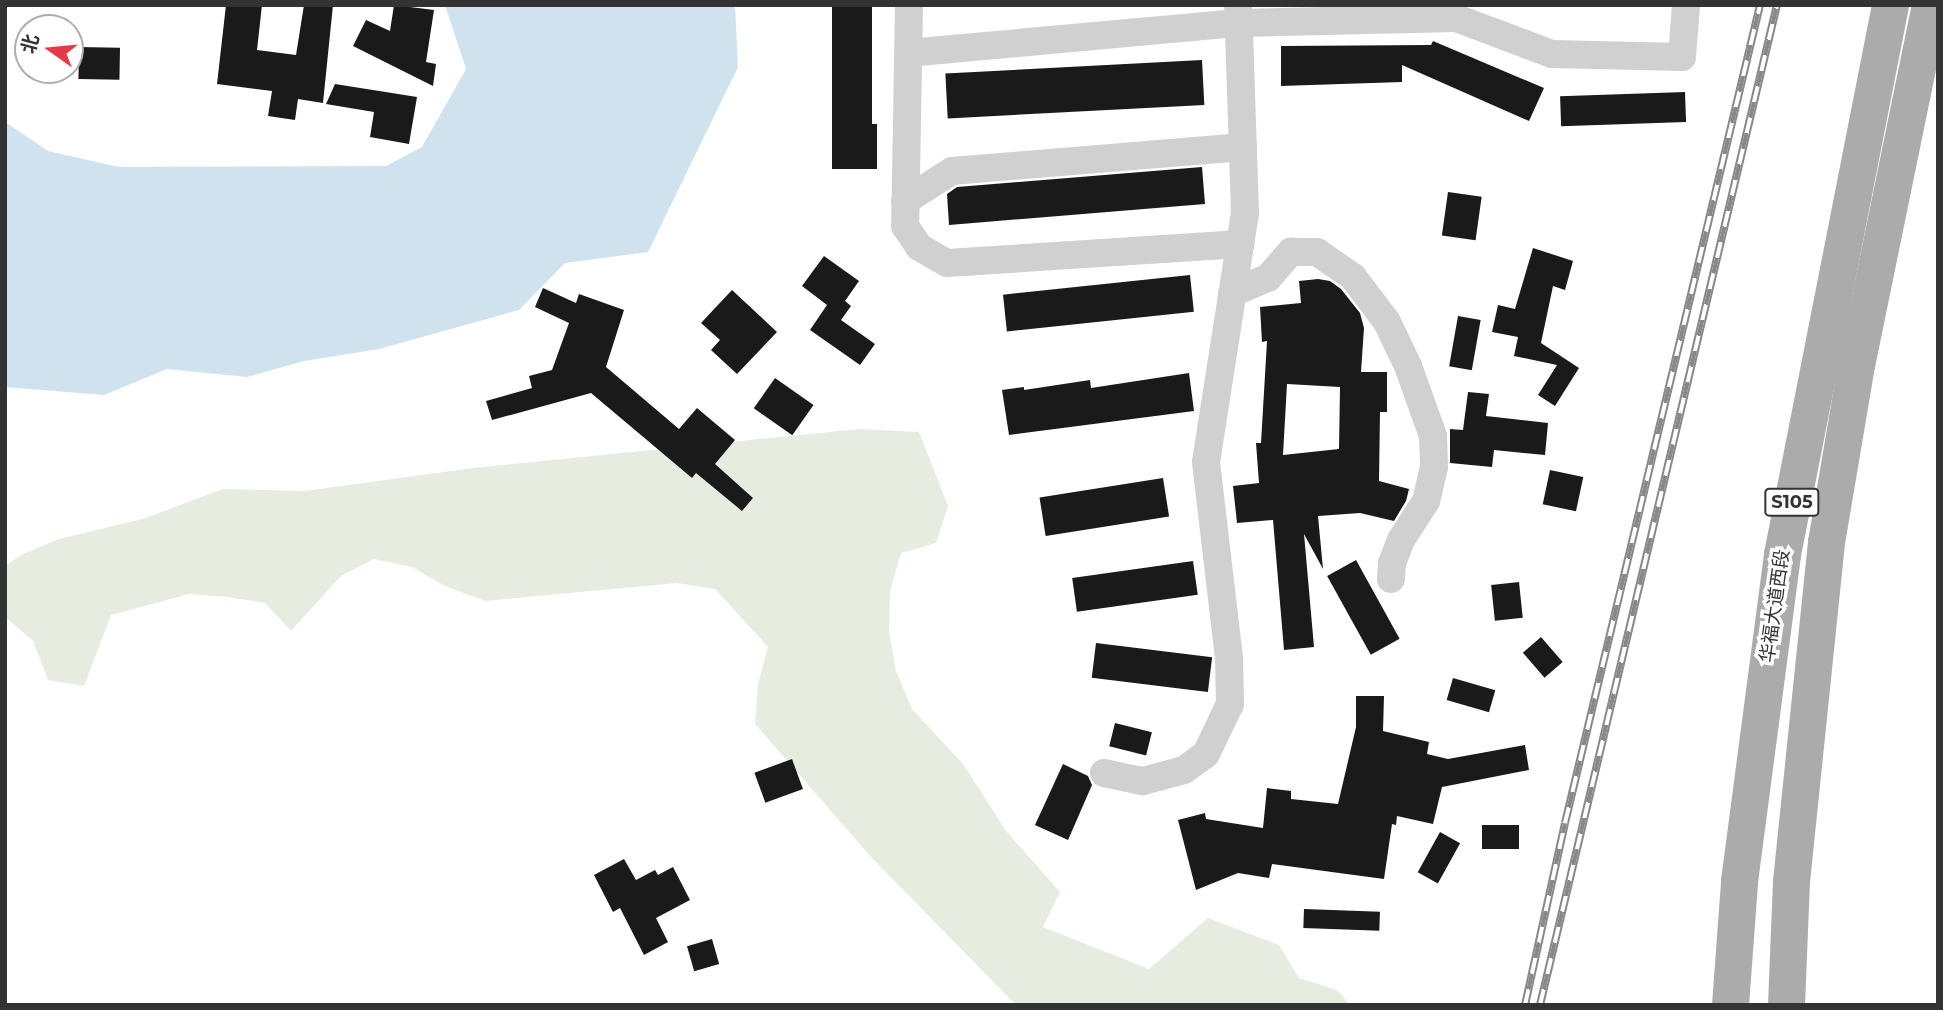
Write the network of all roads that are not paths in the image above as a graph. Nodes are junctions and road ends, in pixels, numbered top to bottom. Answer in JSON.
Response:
{"nodes":[{"id":1,"x":909,"y":5,"type":"edge"},
{"id":2,"x":1686,"y":5,"type":"edge"},
{"id":3,"x":1890,"y":5,"type":"edge"},
{"id":4,"x":1930,"y":5,"type":"edge"},
{"id":5,"x":1239,"y":14,"type":"edge"},
{"id":6,"x":908,"y":53,"type":"junction"},
{"id":7,"x":1243,"y":147,"type":"junction"},
{"id":8,"x":905,"y":201,"type":"junction"},
{"id":9,"x":1240,"y":244,"type":"junction"},
{"id":10,"x":1232,"y":293,"type":"junction"},
{"id":11,"x":1391,"y":579,"type":"dead end"},
{"id":12,"x":1104,"y":774,"type":"dead end"},
{"id":13,"x":1730,"y":1005,"type":"edge"},
{"id":14,"x":1786,"y":1005,"type":"edge"}],
"edges":[{"from":1,"to":6,"type":"street"},
{"from":2,"to":5,"type":"street"},
{"from":3,"to":13,"type":"main road","name":"华福大道西段","number":"S105"},
{"from":4,"to":14,"type":"main road","number":"S105"},
{"from":5,"to":6,"type":"street"},
{"from":5,"to":7,"type":"street"},
{"from":6,"to":8,"type":"street"},
{"from":7,"to":8,"type":"street"},
{"from":7,"to":9,"type":"street"},
{"from":8,"to":9,"type":"street"},
{"from":9,"to":10,"type":"street"},
{"from":10,"to":11,"type":"street"},
{"from":10,"to":12,"type":"street"}]}
